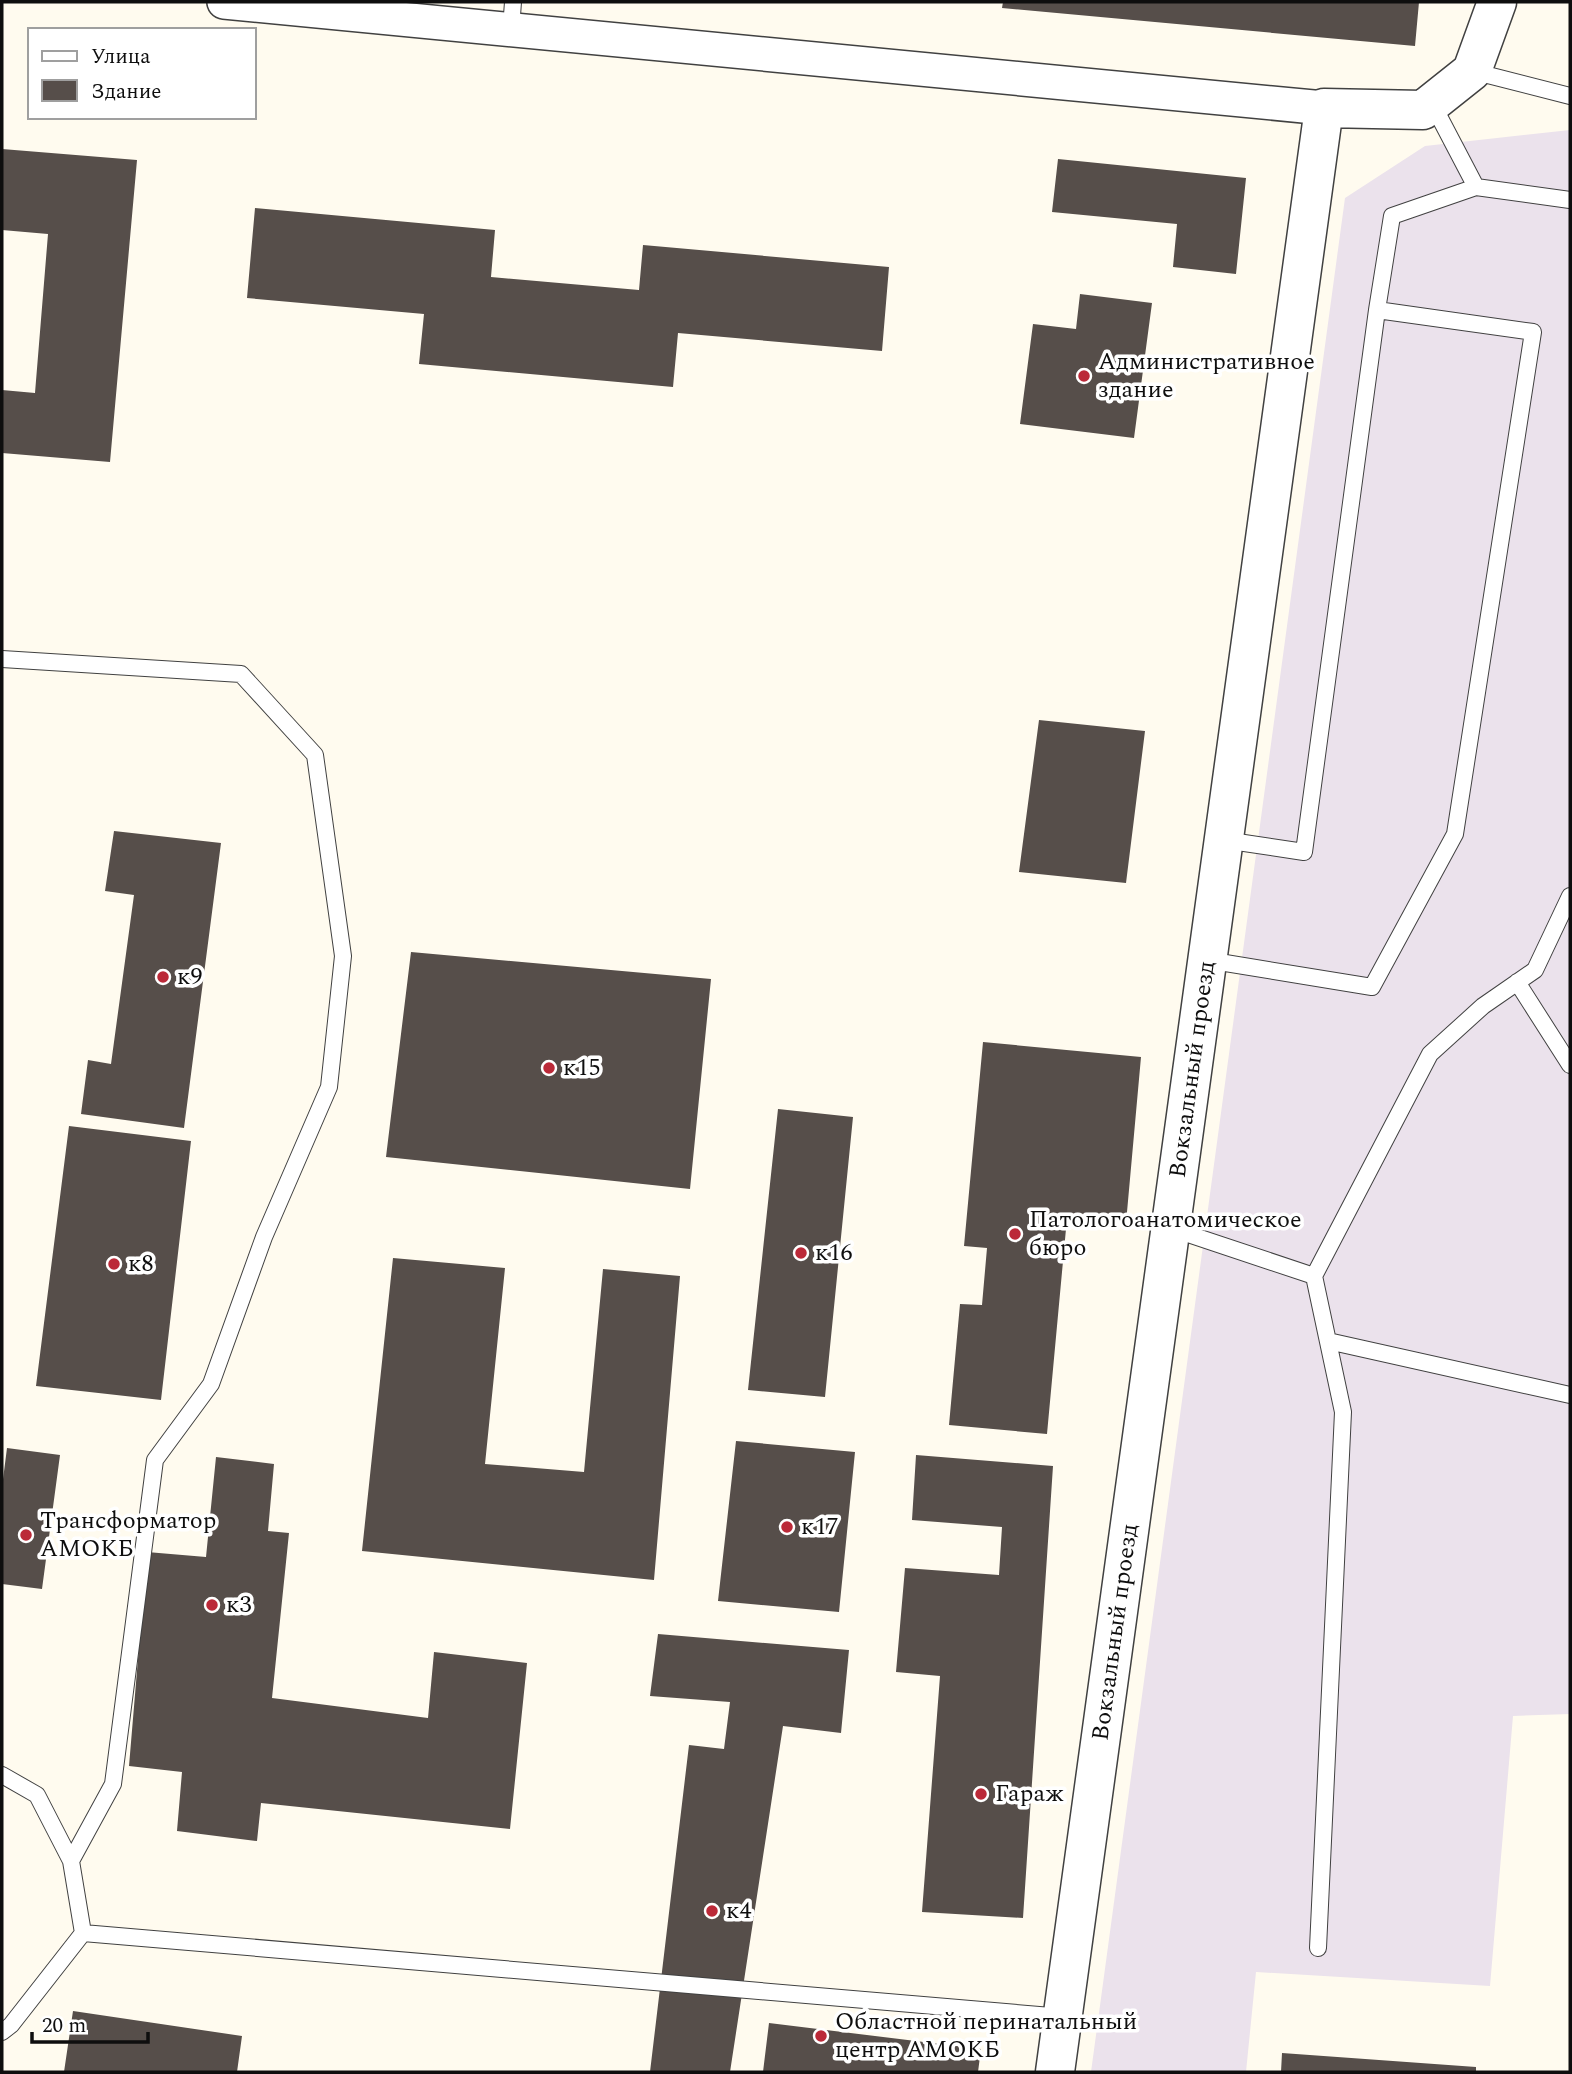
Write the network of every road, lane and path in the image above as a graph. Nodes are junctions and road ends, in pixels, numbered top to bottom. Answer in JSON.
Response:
{"nodes":[{"id":1,"x":224,"y":2,"type":"edge"},
{"id":2,"x":1497,"y":2,"type":"edge"},
{"id":3,"x":512,"y":15,"type":"edge"},
{"id":4,"x":1472,"y":71,"type":"junction"},
{"id":5,"x":1570,"y":96,"type":"edge"},
{"id":6,"x":1432,"y":103,"type":"junction"},
{"id":7,"x":1324,"y":108,"type":"junction"},
{"id":8,"x":1476,"y":187,"type":"junction"},
{"id":9,"x":1570,"y":200,"type":"edge"},
{"id":10,"x":1377,"y":310,"type":"junction"},
{"id":11,"x":2,"y":659,"type":"edge"},
{"id":12,"x":1224,"y":840,"type":"junction"},
{"id":13,"x":1570,"y":896,"type":"edge"},
{"id":14,"x":1207,"y":960,"type":"junction"},
{"id":15,"x":1517,"y":982,"type":"junction"},
{"id":16,"x":1570,"y":1065,"type":"edge"},
{"id":17,"x":1170,"y":1228,"type":"junction"},
{"id":18,"x":1314,"y":1276,"type":"junction"},
{"id":19,"x":1328,"y":1340,"type":"junction"},
{"id":20,"x":1570,"y":1395,"type":"edge"},
{"id":21,"x":2,"y":1775,"type":"edge"},
{"id":22,"x":71,"y":1861,"type":"junction"},
{"id":23,"x":83,"y":1933,"type":"junction"},
{"id":24,"x":1318,"y":1948,"type":"dead end"},
{"id":25,"x":1063,"y":2017,"type":"junction"},
{"id":26,"x":2,"y":2032,"type":"edge"},
{"id":27,"x":1055,"y":2072,"type":"edge"}],
"edges":[{"from":1,"to":3,"type":"street"},
{"from":2,"to":4,"type":"street"},
{"from":3,"to":7,"type":"street"},
{"from":4,"to":5,"type":"lane"},
{"from":4,"to":6,"type":"street"},
{"from":6,"to":7,"type":"street"},
{"from":6,"to":8,"type":"lane"},
{"from":7,"to":12,"type":"street","name":"Вокзальный проезд"},
{"from":8,"to":9,"type":"lane"},
{"from":8,"to":10,"type":"lane"},
{"from":10,"to":12,"type":"lane"},
{"from":10,"to":14,"type":"lane"},
{"from":11,"to":22,"type":"lane"},
{"from":12,"to":14,"type":"street","name":"Вокзальный проезд"},
{"from":13,"to":15,"type":"lane"},
{"from":14,"to":17,"type":"street","name":"Вокзальный проезд"},
{"from":15,"to":16,"type":"lane"},
{"from":15,"to":18,"type":"lane"},
{"from":17,"to":18,"type":"lane"},
{"from":17,"to":25,"type":"street","name":"Вокзальный проезд"},
{"from":18,"to":19,"type":"lane"},
{"from":19,"to":20,"type":"lane"},
{"from":19,"to":24,"type":"lane"},
{"from":21,"to":22,"type":"lane"},
{"from":22,"to":23,"type":"lane"},
{"from":23,"to":25,"type":"lane"},
{"from":23,"to":26,"type":"lane"},
{"from":25,"to":27,"type":"street","name":"Вокзальный проезд"}]}
